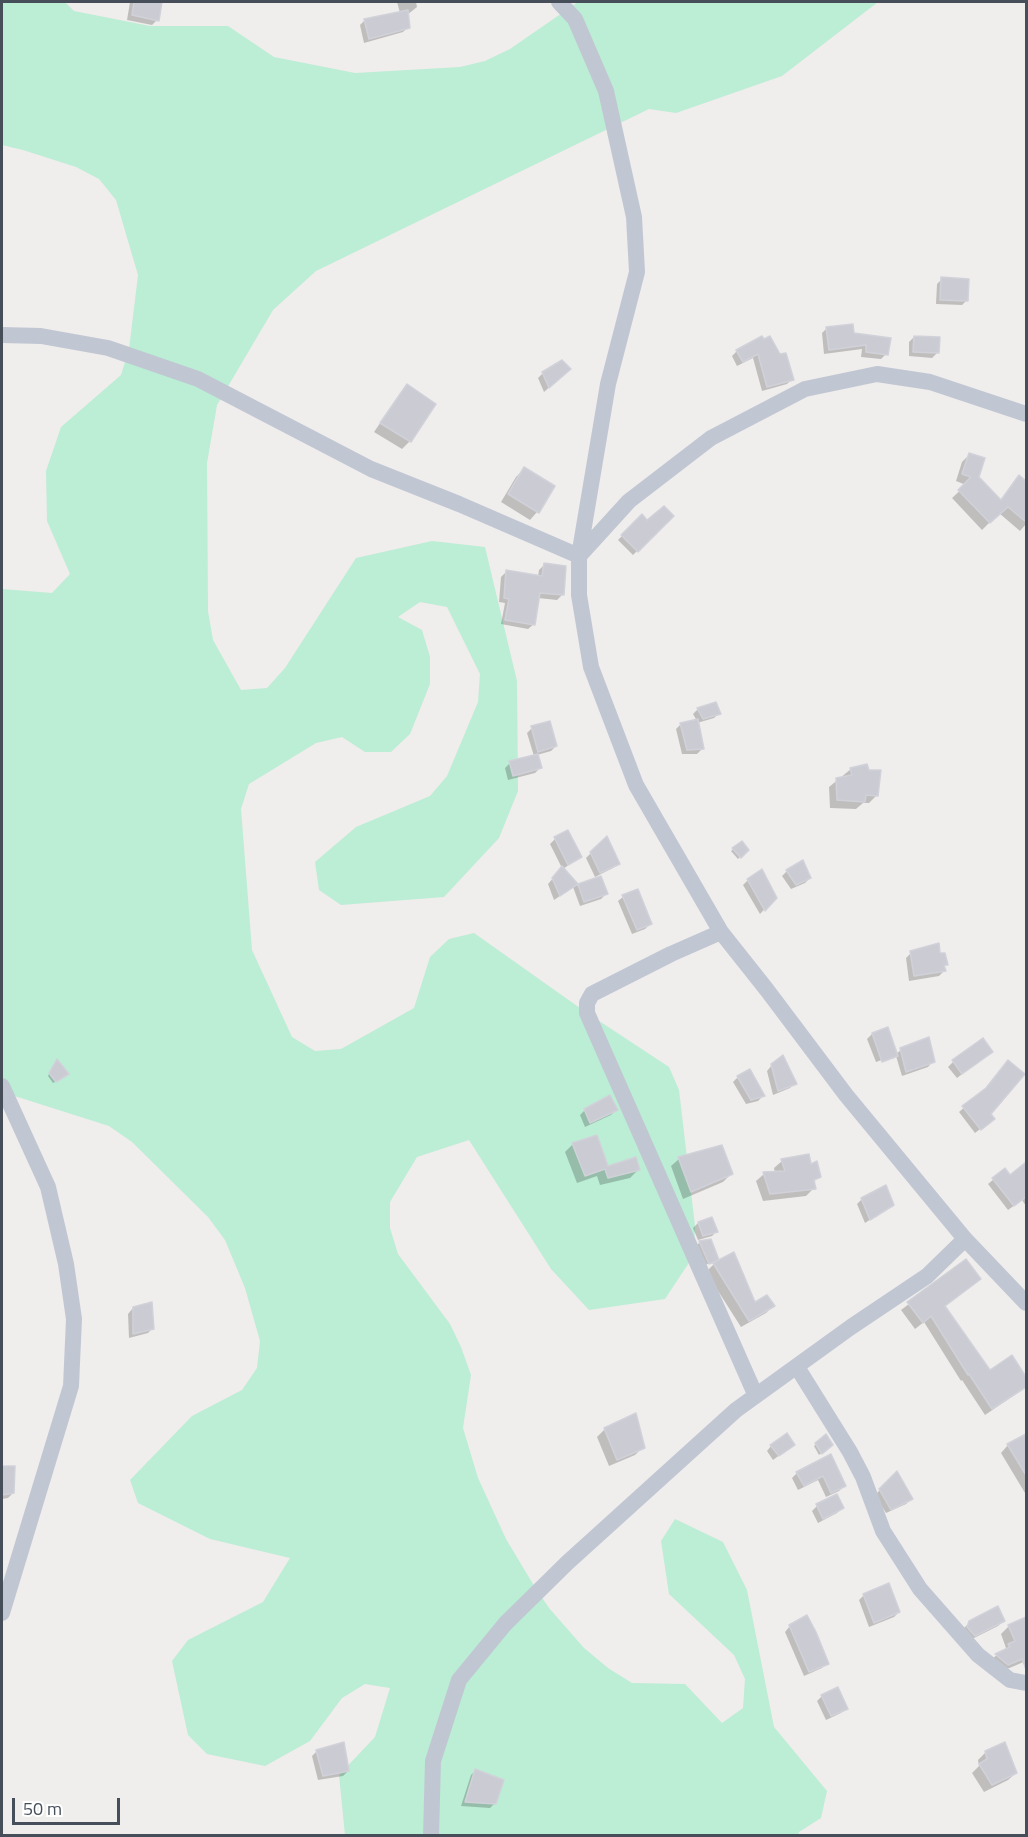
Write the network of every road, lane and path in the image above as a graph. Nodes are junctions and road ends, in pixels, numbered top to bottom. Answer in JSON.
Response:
{"nodes":[{"id":1,"x":559,"y":2,"type":"edge"},
{"id":2,"x":2,"y":335,"type":"edge"},
{"id":3,"x":1026,"y":414,"type":"edge"},
{"id":4,"x":579,"y":556,"type":"junction"},
{"id":5,"x":721,"y":932,"type":"junction"},
{"id":6,"x":2,"y":1086,"type":"edge"},
{"id":7,"x":965,"y":1239,"type":"junction"},
{"id":8,"x":1026,"y":1303,"type":"edge"},
{"id":9,"x":797,"y":1367,"type":"junction"},
{"id":10,"x":755,"y":1394,"type":"junction"},
{"id":11,"x":2,"y":1613,"type":"edge"},
{"id":12,"x":1026,"y":1683,"type":"edge"},
{"id":13,"x":431,"y":1836,"type":"edge"}],
"edges":[{"from":1,"to":4,"type":"street"},
{"from":2,"to":4,"type":"street"},
{"from":3,"to":4,"type":"street"},
{"from":4,"to":5,"type":"street"},
{"from":5,"to":7,"type":"street"},
{"from":5,"to":10,"type":"street"},
{"from":6,"to":11,"type":"street"},
{"from":7,"to":8,"type":"street"},
{"from":7,"to":9,"type":"street"},
{"from":9,"to":10,"type":"street"},
{"from":9,"to":12,"type":"street"},
{"from":10,"to":13,"type":"street"}]}
